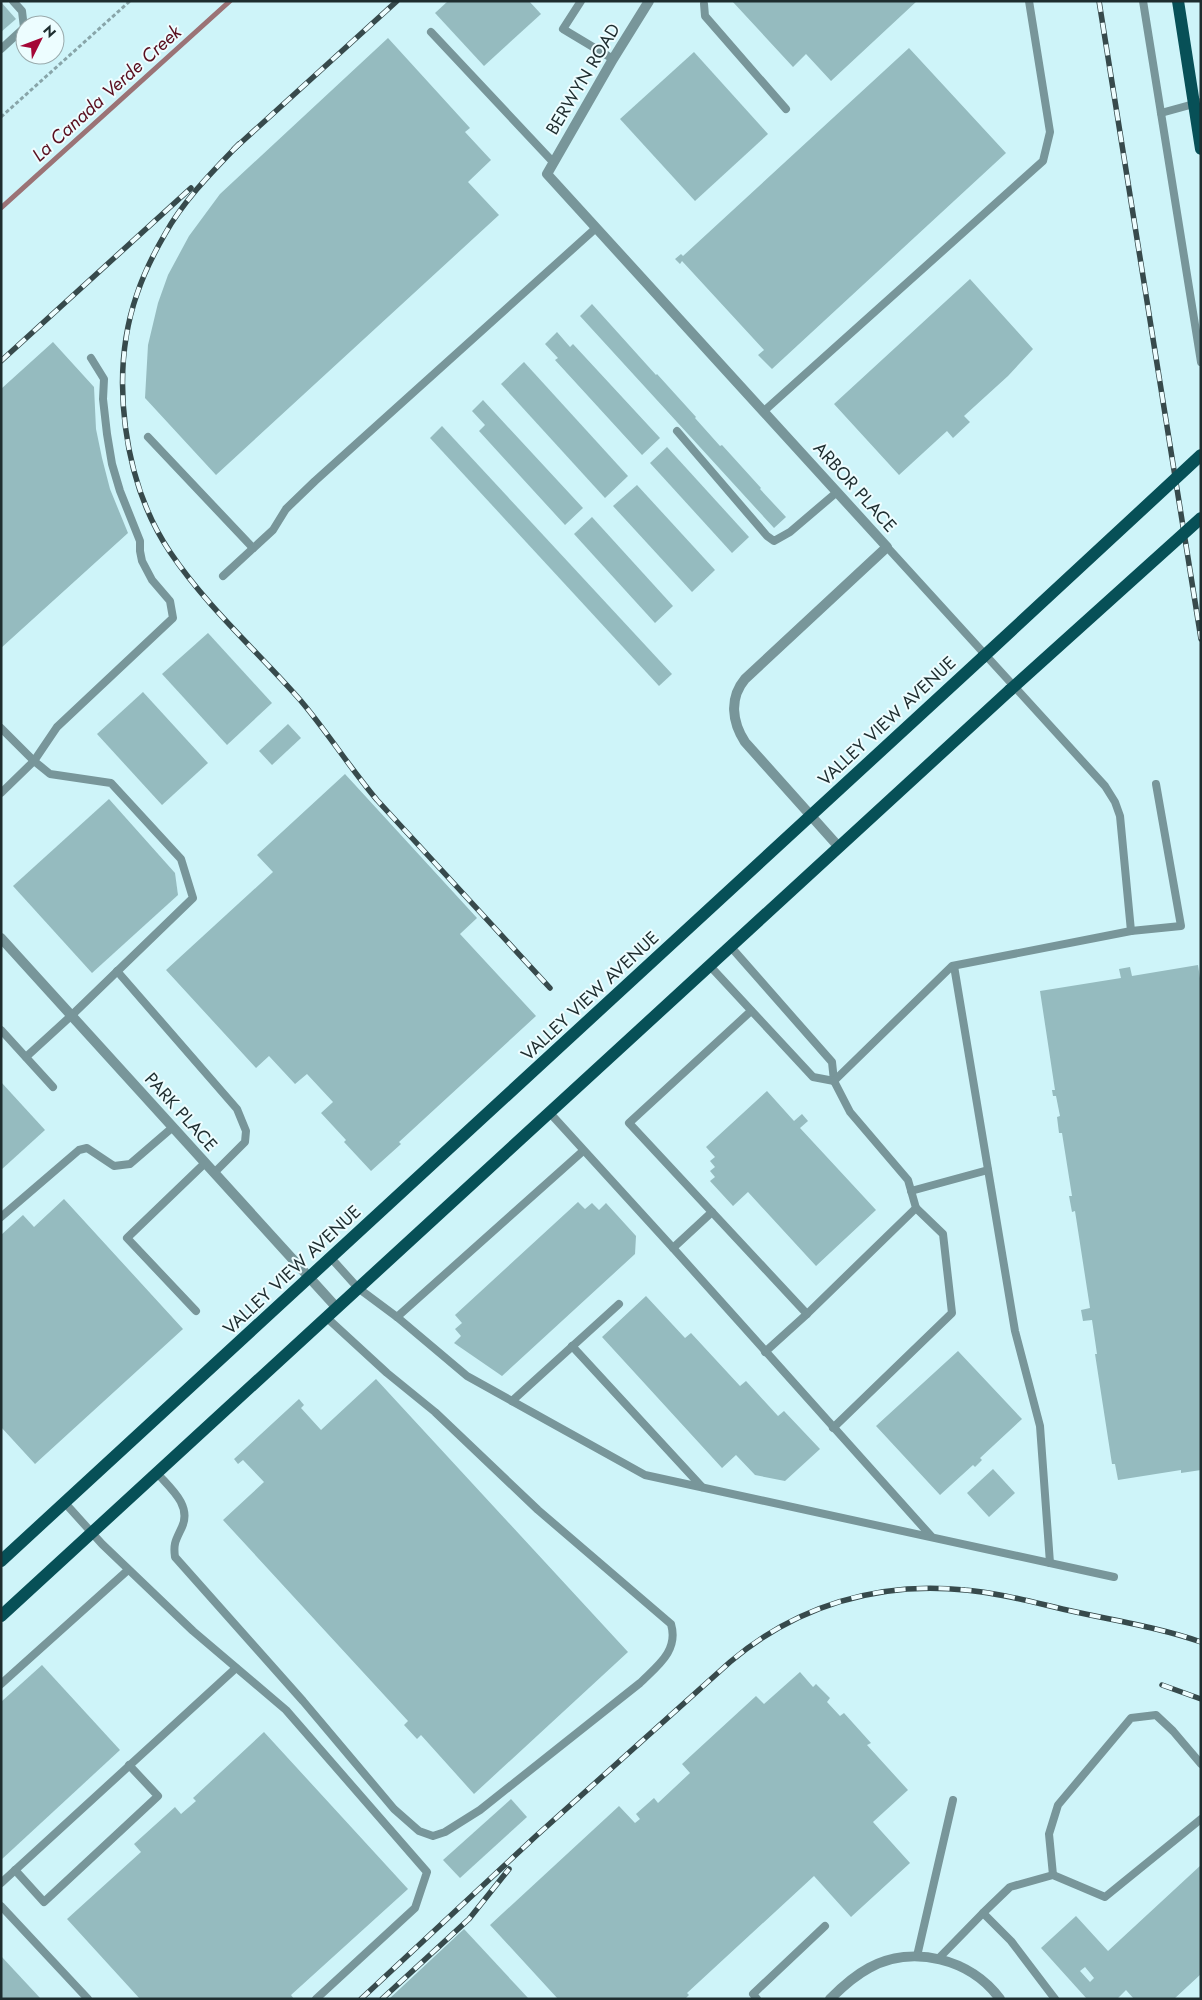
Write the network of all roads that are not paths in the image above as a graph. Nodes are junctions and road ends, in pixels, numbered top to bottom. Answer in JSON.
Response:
{"nodes":[{"id":1,"x":13,"y":1,"type":"edge"},
{"id":2,"x":581,"y":1,"type":"edge"},
{"id":3,"x":649,"y":1,"type":"edge"},
{"id":4,"x":1028,"y":1,"type":"edge"},
{"id":5,"x":1143,"y":1,"type":"edge"},
{"id":6,"x":1178,"y":1,"type":"edge"},
{"id":7,"x":703,"y":2,"type":"edge"},
{"id":8,"x":431,"y":32,"type":"dead end"},
{"id":9,"x":1,"y":50,"type":"edge"},
{"id":10,"x":613,"y":59,"type":"junction"},
{"id":11,"x":1201,"y":102,"type":"edge"},
{"id":12,"x":786,"y":108,"type":"dead end"},
{"id":13,"x":1161,"y":113,"type":"junction"},
{"id":14,"x":1201,"y":149,"type":"edge"},
{"id":15,"x":553,"y":162,"type":"junction"},
{"id":16,"x":546,"y":174,"type":"joint"},
{"id":17,"x":596,"y":228,"type":"junction"},
{"id":18,"x":91,"y":358,"type":"dead end"},
{"id":19,"x":1201,"y":362,"type":"edge"},
{"id":20,"x":764,"y":411,"type":"junction"},
{"id":21,"x":677,"y":431,"type":"dead end"},
{"id":22,"x":148,"y":437,"type":"dead end"},
{"id":23,"x":1201,"y":455,"type":"edge"},
{"id":24,"x":837,"y":492,"type":"junction"},
{"id":25,"x":1201,"y":518,"type":"edge"},
{"id":26,"x":888,"y":546,"type":"junction"},
{"id":27,"x":253,"y":548,"type":"junction"},
{"id":28,"x":223,"y":576,"type":"dead end"},
{"id":29,"x":1,"y":728,"type":"edge"},
{"id":30,"x":34,"y":761,"type":"junction"},
{"id":31,"x":1156,"y":784,"type":"dead end"},
{"id":32,"x":1,"y":793,"type":"edge"},
{"id":33,"x":811,"y":816,"type":"junction"},
{"id":34,"x":838,"y":846,"type":"junction"},
{"id":35,"x":1131,"y":931,"type":"junction"},
{"id":36,"x":1,"y":938,"type":"edge"},
{"id":37,"x":730,"y":946,"type":"junction"},
{"id":38,"x":709,"y":965,"type":"junction"},
{"id":39,"x":954,"y":966,"type":"junction"},
{"id":40,"x":117,"y":971,"type":"junction"},
{"id":41,"x":751,"y":1011,"type":"junction"},
{"id":42,"x":72,"y":1016,"type":"junction"},
{"id":43,"x":1,"y":1030,"type":"edge"},
{"id":44,"x":26,"y":1057,"type":"junction"},
{"id":45,"x":834,"y":1081,"type":"junction"},
{"id":46,"x":53,"y":1087,"type":"dead end"},
{"id":47,"x":549,"y":1112,"type":"junction"},
{"id":48,"x":173,"y":1127,"type":"junction"},
{"id":49,"x":583,"y":1151,"type":"junction"},
{"id":50,"x":205,"y":1163,"type":"junction"},
{"id":51,"x":988,"y":1170,"type":"junction"},
{"id":52,"x":214,"y":1172,"type":"junction"},
{"id":53,"x":911,"y":1191,"type":"junction"},
{"id":54,"x":916,"y":1208,"type":"junction"},
{"id":55,"x":712,"y":1212,"type":"junction"},
{"id":56,"x":1,"y":1217,"type":"edge"},
{"id":57,"x":673,"y":1248,"type":"junction"},
{"id":58,"x":331,"y":1258,"type":"junction"},
{"id":59,"x":310,"y":1278,"type":"junction"},
{"id":60,"x":358,"y":1288,"type":"junction"},
{"id":61,"x":619,"y":1304,"type":"dead end"},
{"id":62,"x":336,"y":1308,"type":"junction"},
{"id":63,"x":196,"y":1311,"type":"dead end"},
{"id":64,"x":807,"y":1314,"type":"junction"},
{"id":65,"x":326,"y":1317,"type":"junction"},
{"id":66,"x":397,"y":1317,"type":"junction"},
{"id":67,"x":572,"y":1346,"type":"junction"},
{"id":68,"x":765,"y":1352,"type":"junction"},
{"id":69,"x":512,"y":1401,"type":"junction"},
{"id":70,"x":832,"y":1428,"type":"junction"},
{"id":71,"x":157,"y":1473,"type":"junction"},
{"id":72,"x":702,"y":1487,"type":"junction"},
{"id":73,"x":65,"y":1503,"type":"junction"},
{"id":74,"x":92,"y":1533,"type":"junction"},
{"id":75,"x":930,"y":1536,"type":"junction"},
{"id":76,"x":1,"y":1561,"type":"edge"},
{"id":77,"x":1050,"y":1563,"type":"junction"},
{"id":78,"x":128,"y":1570,"type":"junction"},
{"id":79,"x":1114,"y":1577,"type":"dead end"},
{"id":80,"x":1,"y":1616,"type":"edge"},
{"id":81,"x":236,"y":1668,"type":"junction"},
{"id":82,"x":1,"y":1684,"type":"edge"},
{"id":83,"x":1201,"y":1764,"type":"edge"},
{"id":84,"x":129,"y":1765,"type":"junction"},
{"id":85,"x":953,"y":1800,"type":"dead end"},
{"id":86,"x":1201,"y":1819,"type":"edge"},
{"id":87,"x":15,"y":1870,"type":"junction"},
{"id":88,"x":1053,"y":1875,"type":"junction"},
{"id":89,"x":1,"y":1883,"type":"edge"},
{"id":90,"x":1,"y":1906,"type":"edge"},
{"id":91,"x":983,"y":1913,"type":"junction"},
{"id":92,"x":826,"y":1926,"type":"dead end"},
{"id":93,"x":917,"y":1956,"type":"junction"},
{"id":94,"x":939,"y":1958,"type":"junction"},
{"id":95,"x":752,"y":1997,"type":"edge"},
{"id":96,"x":88,"y":1999,"type":"edge"},
{"id":97,"x":316,"y":1999,"type":"edge"},
{"id":98,"x":830,"y":1999,"type":"edge"},
{"id":99,"x":1000,"y":1999,"type":"edge"},
{"id":100,"x":1055,"y":1999,"type":"edge"}],
"edges":[{"from":1,"to":9,"type":"lane"},
{"from":2,"to":10,"type":"lane"},
{"from":3,"to":10,"type":"street","name":"BERWYN ROAD"},
{"from":4,"to":20,"type":"lane"},
{"from":5,"to":13,"type":"lane"},
{"from":6,"to":14,"type":"main road","bridge":true},
{"from":7,"to":12,"type":"lane"},
{"from":8,"to":15,"type":"lane"},
{"from":10,"to":15,"type":"street","name":"BERWYN ROAD"},
{"from":11,"to":13,"type":"lane"},
{"from":13,"to":19,"type":"lane"},
{"from":15,"to":16,"type":"street","name":"BERWYN ROAD"},
{"from":16,"to":17,"type":"street","name":"ARBOR PLACE"},
{"from":17,"to":20,"type":"street","name":"ARBOR PLACE"},
{"from":17,"to":27,"type":"lane"},
{"from":18,"to":30,"type":"lane"},
{"from":20,"to":24,"type":"street","name":"ARBOR PLACE"},
{"from":21,"to":24,"type":"lane"},
{"from":22,"to":27,"type":"lane"},
{"from":23,"to":33,"type":"main road","name":"VALLEY VIEW AVENUE","bridge":true},
{"from":24,"to":26,"type":"street","name":"ARBOR PLACE"},
{"from":25,"to":34,"type":"main road","bridge":true},
{"from":26,"to":33,"type":"street","name":"ARBOR PLACE"},
{"from":26,"to":35,"type":"lane"},
{"from":27,"to":28,"type":"lane"},
{"from":29,"to":30,"type":"lane"},
{"from":30,"to":32,"type":"lane"},
{"from":30,"to":40,"type":"lane"},
{"from":31,"to":35,"type":"lane"},
{"from":33,"to":34,"type":"street","name":"ARBOR PLACE"},
{"from":33,"to":58,"type":"main road","name":"VALLEY VIEW AVENUE"},
{"from":34,"to":37,"type":"main road"},
{"from":35,"to":39,"type":"lane"},
{"from":36,"to":42,"type":"street","name":"PARK PLACE"},
{"from":37,"to":38,"type":"main road"},
{"from":37,"to":45,"type":"lane"},
{"from":38,"to":41,"type":"lane"},
{"from":38,"to":47,"type":"main road"},
{"from":39,"to":45,"type":"lane"},
{"from":39,"to":51,"type":"lane"},
{"from":40,"to":42,"type":"lane"},
{"from":40,"to":52,"type":"lane"},
{"from":41,"to":45,"type":"lane"},
{"from":41,"to":55,"type":"lane"},
{"from":42,"to":44,"type":"lane"},
{"from":42,"to":48,"type":"street","name":"PARK PLACE"},
{"from":43,"to":44,"type":"lane"},
{"from":44,"to":46,"type":"lane"},
{"from":45,"to":53,"type":"lane"},
{"from":47,"to":49,"type":"lane"},
{"from":47,"to":60,"type":"main road"},
{"from":48,"to":50,"type":"street","name":"PARK PLACE"},
{"from":48,"to":56,"type":"lane"},
{"from":49,"to":57,"type":"lane"},
{"from":49,"to":66,"type":"lane"},
{"from":50,"to":52,"type":"street","name":"PARK PLACE"},
{"from":50,"to":63,"type":"lane"},
{"from":51,"to":53,"type":"lane"},
{"from":51,"to":77,"type":"lane"},
{"from":52,"to":59,"type":"street","name":"PARK PLACE"},
{"from":53,"to":54,"type":"lane"},
{"from":54,"to":64,"type":"lane"},
{"from":54,"to":70,"type":"lane"},
{"from":55,"to":57,"type":"lane"},
{"from":55,"to":64,"type":"lane"},
{"from":57,"to":68,"type":"lane"},
{"from":58,"to":59,"type":"main road","name":"VALLEY VIEW AVENUE"},
{"from":58,"to":60,"type":"lane"},
{"from":59,"to":62,"type":"street","name":"PARK PLACE"},
{"from":59,"to":73,"type":"main road","name":"VALLEY VIEW AVENUE"},
{"from":60,"to":62,"type":"main road"},
{"from":60,"to":66,"type":"lane"},
{"from":61,"to":67,"type":"lane"},
{"from":62,"to":65,"type":"main road"},
{"from":64,"to":68,"type":"lane"},
{"from":65,"to":71,"type":"main road"},
{"from":65,"to":71,"type":"lane"},
{"from":66,"to":69,"type":"lane"},
{"from":67,"to":69,"type":"lane"},
{"from":67,"to":72,"type":"lane"},
{"from":68,"to":70,"type":"lane"},
{"from":69,"to":72,"type":"lane"},
{"from":70,"to":75,"type":"lane"},
{"from":71,"to":74,"type":"main road"},
{"from":72,"to":75,"type":"lane"},
{"from":73,"to":74,"type":"lane"},
{"from":73,"to":76,"type":"main road","name":"VALLEY VIEW AVENUE"},
{"from":74,"to":78,"type":"lane"},
{"from":74,"to":80,"type":"main road"},
{"from":75,"to":77,"type":"lane"},
{"from":77,"to":79,"type":"lane"},
{"from":78,"to":81,"type":"lane"},
{"from":78,"to":82,"type":"lane"},
{"from":81,"to":84,"type":"lane"},
{"from":81,"to":97,"type":"lane"},
{"from":83,"to":88,"type":"lane"},
{"from":84,"to":87,"type":"lane"},
{"from":84,"to":87,"type":"lane"},
{"from":85,"to":93,"type":"lane"},
{"from":86,"to":88,"type":"lane"},
{"from":87,"to":89,"type":"lane"},
{"from":88,"to":91,"type":"lane"},
{"from":90,"to":96,"type":"lane"},
{"from":91,"to":94,"type":"lane"},
{"from":91,"to":100,"type":"lane"},
{"from":92,"to":95,"type":"lane"},
{"from":93,"to":94,"type":"street"},
{"from":93,"to":98,"type":"street"},
{"from":94,"to":99,"type":"street"}]}
